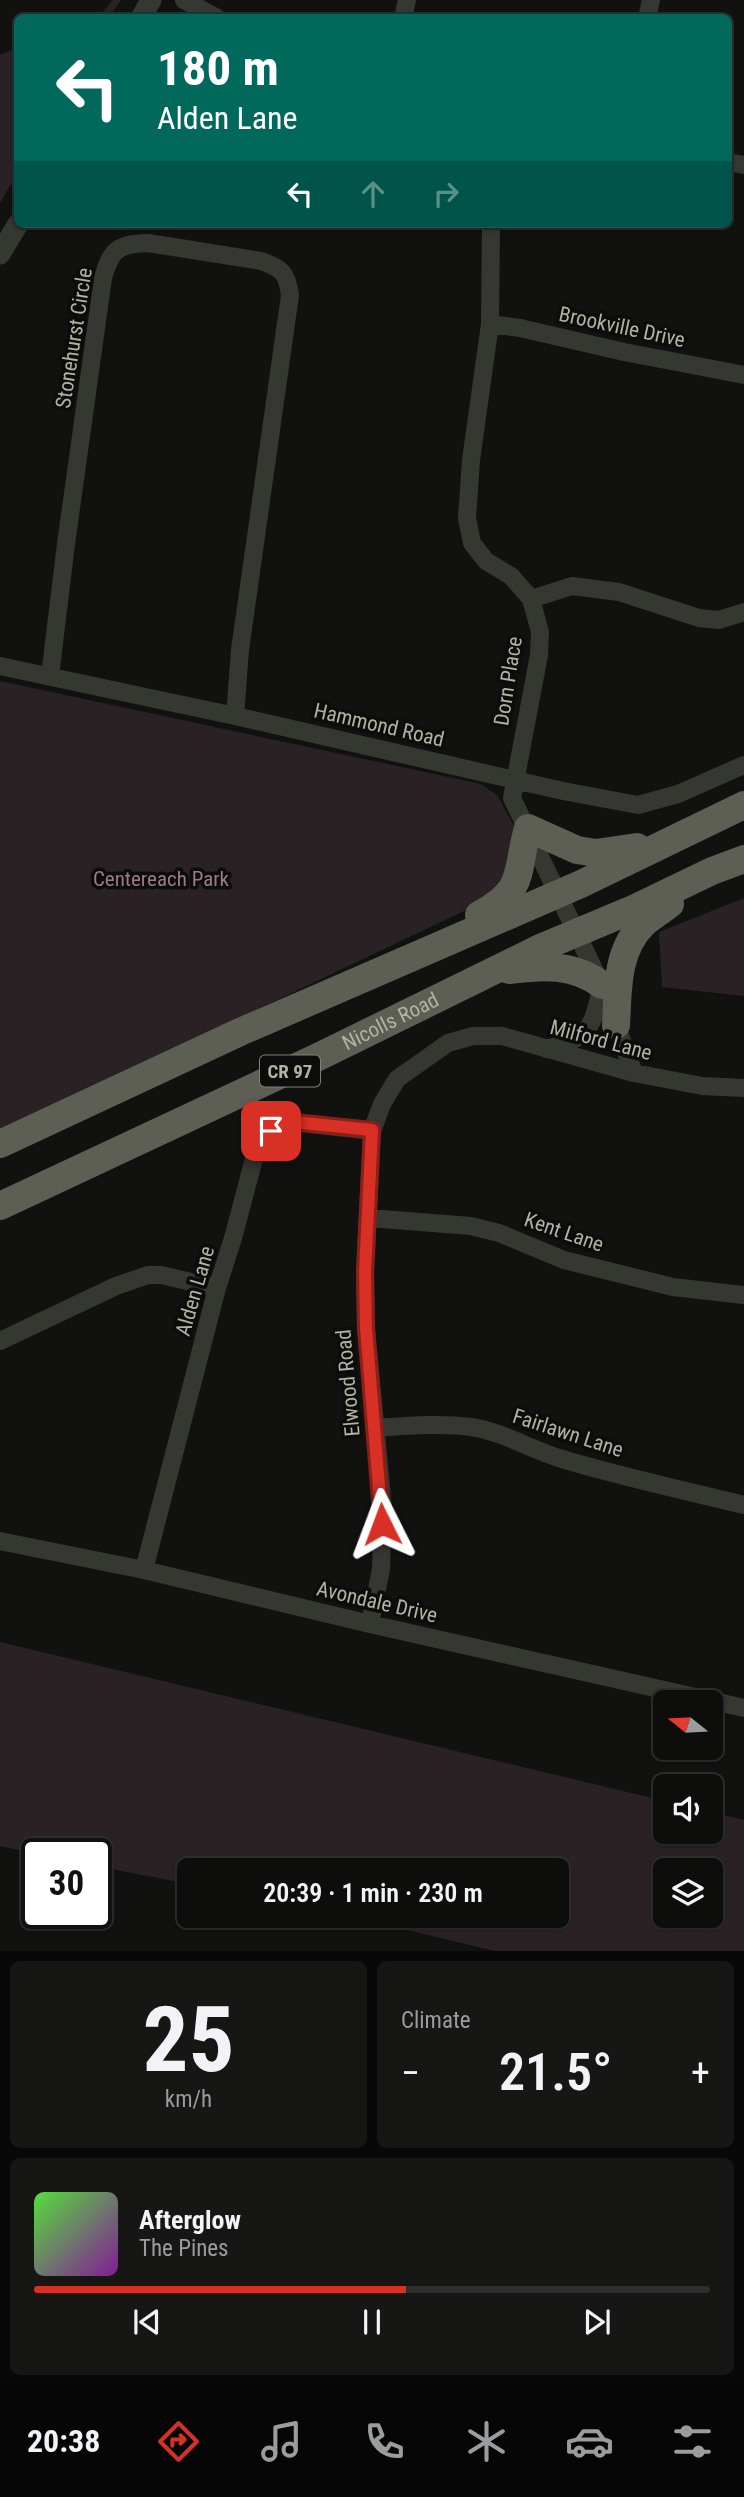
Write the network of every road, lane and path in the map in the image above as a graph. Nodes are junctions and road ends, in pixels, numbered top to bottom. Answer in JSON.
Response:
{"nodes":[{"id":1,"x":184,"y":0,"type":"edge"},
{"id":2,"x":210,"y":14,"type":"edge"},
{"id":3,"x":16,"y":228,"type":"edge"},
{"id":4,"x":491,"y":228,"type":"edge"},
{"id":5,"x":0,"y":254,"type":"edge"},
{"id":6,"x":490,"y":324,"type":"junction"},
{"id":7,"x":744,"y":375,"type":"edge"},
{"id":8,"x":531,"y":599,"type":"junction"},
{"id":9,"x":744,"y":612,"type":"edge"},
{"id":10,"x":0,"y":666,"type":"edge"},
{"id":11,"x":50,"y":677,"type":"junction"},
{"id":12,"x":235,"y":716,"type":"junction"},
{"id":13,"x":744,"y":765,"type":"edge"},
{"id":14,"x":515,"y":779,"type":"junction"},
{"id":15,"x":744,"y":805,"type":"edge"},
{"id":16,"x":528,"y":828,"type":"junction"},
{"id":17,"x":670,"y":841,"type":"junction"},
{"id":18,"x":744,"y":859,"type":"edge"},
{"id":19,"x":712,"y":871,"type":"junction"},
{"id":20,"x":558,"y":893,"type":"junction"},
{"id":21,"x":578,"y":932,"type":"junction"},
{"id":22,"x":430,"y":948,"type":"junction"},
{"id":23,"x":496,"y":971,"type":"junction"},
{"id":24,"x":602,"y":985,"type":"junction"},
{"id":25,"x":617,"y":1025,"type":"junction"},
{"id":26,"x":448,"y":1043,"type":"joint"},
{"id":27,"x":546,"y":1049,"type":"junction"},
{"id":28,"x":634,"y":1073,"type":"junction"},
{"id":29,"x":744,"y":1088,"type":"edge"},
{"id":30,"x":372,"y":1130,"type":"junction"},
{"id":31,"x":0,"y":1144,"type":"edge"},
{"id":32,"x":0,"y":1206,"type":"edge"},
{"id":33,"x":369,"y":1218,"type":"junction"},
{"id":34,"x":217,"y":1289,"type":"junction"},
{"id":35,"x":744,"y":1295,"type":"edge"},
{"id":36,"x":0,"y":1341,"type":"edge"},
{"id":37,"x":375,"y":1428,"type":"junction"},
{"id":38,"x":744,"y":1505,"type":"edge"},
{"id":39,"x":0,"y":1541,"type":"edge"},
{"id":40,"x":144,"y":1570,"type":"junction"},
{"id":41,"x":370,"y":1624,"type":"junction"},
{"id":42,"x":744,"y":1707,"type":"edge"}],
"edges":[{"from":1,"to":2,"type":"street"},
{"from":3,"to":5,"type":"street"},
{"from":4,"to":6,"type":"street","name":"Dorn Place"},
{"from":6,"to":7,"type":"street","name":"Brookville Drive"},
{"from":6,"to":8,"type":"street","name":"Dorn Place"},
{"from":8,"to":9,"type":"street"},
{"from":8,"to":14,"type":"street","name":"Dorn Place"},
{"from":10,"to":11,"type":"street","name":"Hammond Road"},
{"from":11,"to":12,"type":"street","name":"Hammond Road"},
{"from":11,"to":12,"type":"street","name":"Stonehurst Circle"},
{"from":12,"to":14,"type":"street","name":"Hammond Road"},
{"from":13,"to":14,"type":"street","name":"Hammond Road"},
{"from":14,"to":16,"type":"street","name":"Dorn Place"},
{"from":15,"to":17,"type":"highway","number":"CR 97"},
{"from":16,"to":17,"type":"highway"},
{"from":16,"to":20,"type":"street","name":"Dorn Place"},
{"from":16,"to":22,"type":"highway"},
{"from":17,"to":20,"type":"highway","number":"CR 97"},
{"from":18,"to":19,"type":"highway","name":"Nicolls Road","number":"CR 97"},
{"from":19,"to":21,"type":"highway","name":"Nicolls Road","number":"CR 97"},
{"from":19,"to":25,"type":"highway"},
{"from":20,"to":21,"type":"street","name":"Dorn Place"},
{"from":20,"to":22,"type":"highway","number":"CR 97"},
{"from":21,"to":23,"type":"highway","name":"Nicolls Road","number":"CR 97"},
{"from":21,"to":24,"type":"street","name":"Dorn Place"},
{"from":22,"to":31,"type":"highway","number":"CR 97"},
{"from":23,"to":24,"type":"highway"},
{"from":23,"to":32,"type":"highway","name":"Nicolls Road","number":"CR 97"},
{"from":24,"to":25,"type":"street","name":"Dorn Place"},
{"from":24,"to":27,"type":"street"},
{"from":25,"to":28,"type":"street","name":"Dorn Place"},
{"from":26,"to":27,"type":"street","name":"Milford Lane"},
{"from":26,"to":30,"type":"street","name":"Elwood Road"},
{"from":27,"to":28,"type":"street","name":"Milford Lane"},
{"from":28,"to":29,"type":"street","name":"Milford Lane"},
{"from":30,"to":33,"type":"street","name":"Elwood Road"},
{"from":30,"to":34,"type":"street","name":"Alden Lane"},
{"from":33,"to":35,"type":"street","name":"Kent Lane"},
{"from":33,"to":37,"type":"street","name":"Elwood Road"},
{"from":34,"to":36,"type":"street"},
{"from":34,"to":40,"type":"street","name":"Alden Lane"},
{"from":37,"to":38,"type":"street","name":"Fairlawn Lane"},
{"from":37,"to":41,"type":"street","name":"Elwood Road"},
{"from":39,"to":40,"type":"street","name":"Avondale Drive"},
{"from":40,"to":41,"type":"street","name":"Avondale Drive"},
{"from":41,"to":42,"type":"street","name":"Avondale Drive"}]}
